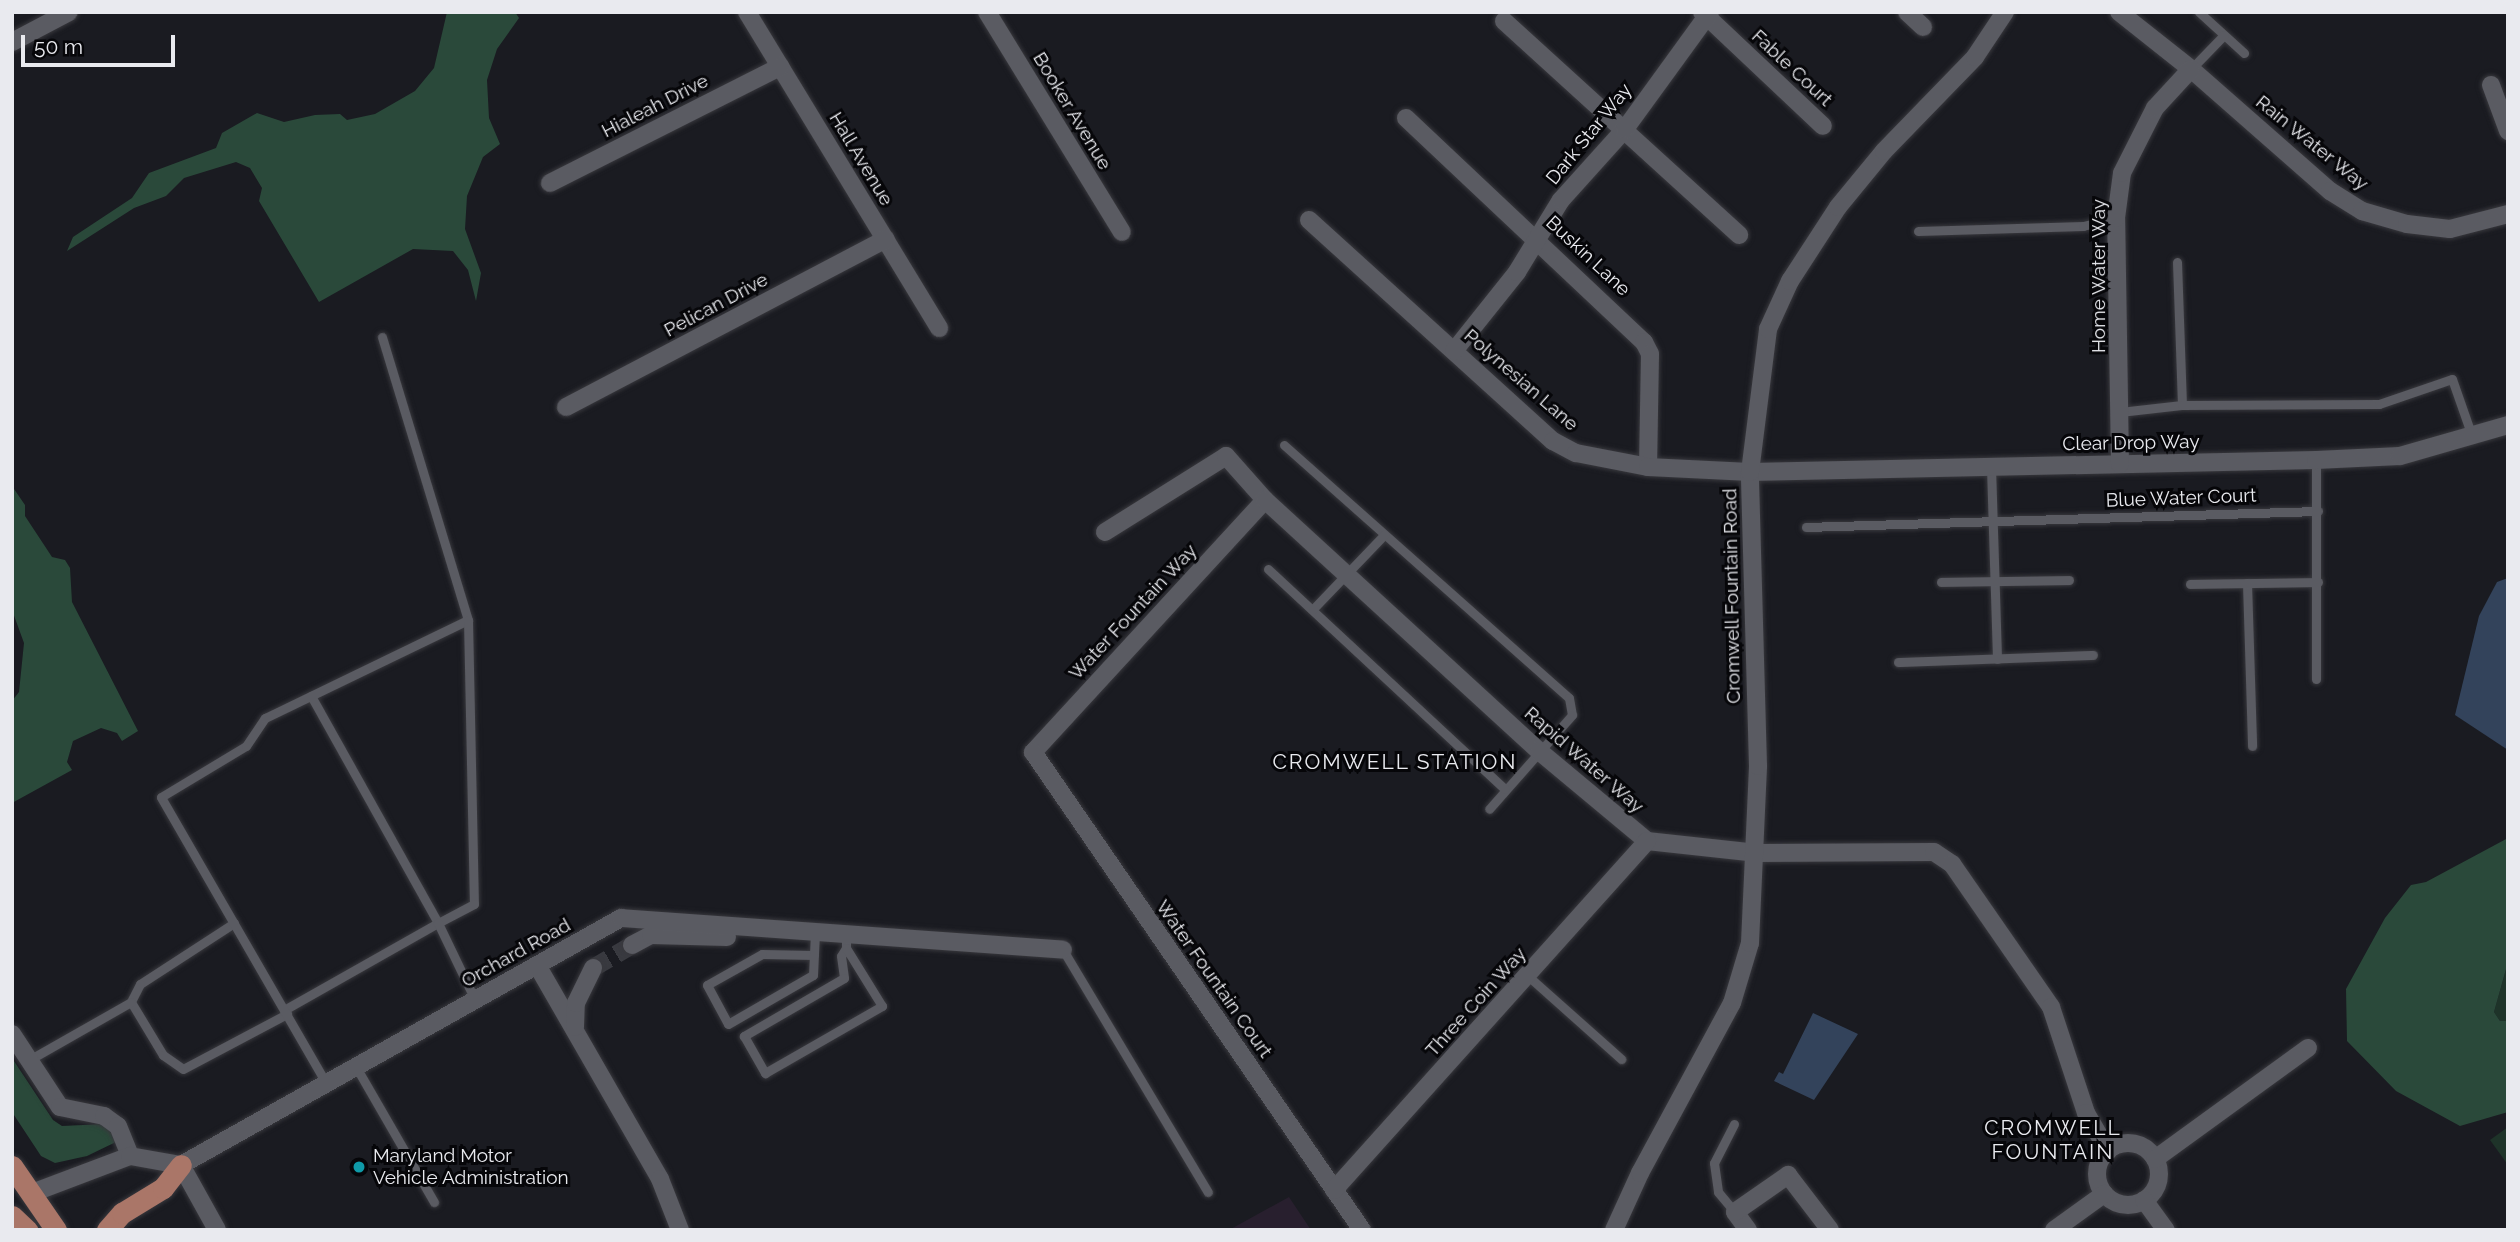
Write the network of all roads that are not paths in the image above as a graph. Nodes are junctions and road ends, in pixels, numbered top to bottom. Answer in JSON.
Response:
{"nodes":[{"id":1,"x":69,"y":12,"type":"edge"},
{"id":2,"x":747,"y":12,"type":"edge"},
{"id":3,"x":988,"y":12,"type":"edge"},
{"id":4,"x":1907,"y":12,"type":"edge"},
{"id":5,"x":2005,"y":12,"type":"edge"},
{"id":6,"x":2119,"y":12,"type":"edge"},
{"id":7,"x":2199,"y":12,"type":"edge"},
{"id":8,"x":1706,"y":14,"type":"edge"},
{"id":9,"x":1504,"y":21,"type":"dead end"},
{"id":10,"x":1923,"y":27,"type":"dead end"},
{"id":11,"x":2224,"y":35,"type":"junction"},
{"id":12,"x":12,"y":42,"type":"edge"},
{"id":13,"x":2244,"y":53,"type":"dead end"},
{"id":14,"x":780,"y":66,"type":"junction"},
{"id":15,"x":2191,"y":69,"type":"junction"},
{"id":16,"x":2491,"y":86,"type":"dead end"},
{"id":17,"x":1406,"y":118,"type":"dead end"},
{"id":18,"x":1823,"y":126,"type":"dead end"},
{"id":19,"x":1625,"y":129,"type":"junction"},
{"id":20,"x":2508,"y":131,"type":"edge"},
{"id":21,"x":550,"y":183,"type":"dead end"},
{"id":22,"x":2508,"y":214,"type":"edge"},
{"id":23,"x":2116,"y":218,"type":"junction"},
{"id":24,"x":1309,"y":220,"type":"dead end"},
{"id":25,"x":1918,"y":231,"type":"dead end"},
{"id":26,"x":1122,"y":233,"type":"dead end"},
{"id":27,"x":1739,"y":235,"type":"dead end"},
{"id":28,"x":1538,"y":238,"type":"junction"},
{"id":29,"x":886,"y":239,"type":"junction"},
{"id":30,"x":2177,"y":262,"type":"dead end"},
{"id":31,"x":939,"y":328,"type":"dead end"},
{"id":32,"x":382,"y":337,"type":"dead end"},
{"id":33,"x":1454,"y":351,"type":"junction"},
{"id":34,"x":2182,"y":405,"type":"junction"},
{"id":35,"x":566,"y":407,"type":"dead end"},
{"id":36,"x":2120,"y":412,"type":"junction"},
{"id":37,"x":2508,"y":425,"type":"edge"},
{"id":38,"x":2473,"y":437,"type":"junction"},
{"id":39,"x":1284,"y":445,"type":"dead end"},
{"id":40,"x":2316,"y":460,"type":"junction"},
{"id":41,"x":2120,"y":464,"type":"junction"},
{"id":42,"x":1648,"y":467,"type":"junction"},
{"id":43,"x":1991,"y":467,"type":"junction"},
{"id":44,"x":1750,"y":472,"type":"junction"},
{"id":45,"x":1265,"y":500,"type":"junction"},
{"id":46,"x":2318,"y":511,"type":"junction"},
{"id":47,"x":1994,"y":522,"type":"junction"},
{"id":48,"x":1806,"y":527,"type":"dead end"},
{"id":49,"x":1105,"y":532,"type":"dead end"},
{"id":50,"x":1384,"y":536,"type":"junction"},
{"id":51,"x":1268,"y":569,"type":"dead end"},
{"id":52,"x":1347,"y":571,"type":"junction"},
{"id":53,"x":2069,"y":580,"type":"dead end"},
{"id":54,"x":1994,"y":581,"type":"junction"},
{"id":55,"x":1941,"y":582,"type":"dead end"},
{"id":56,"x":2318,"y":582,"type":"junction"},
{"id":57,"x":2247,"y":583,"type":"junction"},
{"id":58,"x":2190,"y":584,"type":"dead end"},
{"id":59,"x":1313,"y":609,"type":"junction"},
{"id":60,"x":468,"y":620,"type":"junction"},
{"id":61,"x":2093,"y":655,"type":"dead end"},
{"id":62,"x":1997,"y":659,"type":"junction"},
{"id":63,"x":1898,"y":662,"type":"dead end"},
{"id":64,"x":2316,"y":678,"type":"dead end"},
{"id":65,"x":310,"y":696,"type":"junction"},
{"id":66,"x":2252,"y":746,"type":"dead end"},
{"id":67,"x":1539,"y":751,"type":"junction"},
{"id":68,"x":1032,"y":752,"type":"joint"},
{"id":69,"x":1505,"y":789,"type":"junction"},
{"id":70,"x":1489,"y":809,"type":"dead end"},
{"id":71,"x":1647,"y":841,"type":"junction"},
{"id":72,"x":1757,"y":853,"type":"junction"},
{"id":73,"x":234,"y":923,"type":"junction"},
{"id":74,"x":438,"y":923,"type":"junction"},
{"id":75,"x":777,"y":929,"type":"junction"},
{"id":76,"x":815,"y":932,"type":"junction"},
{"id":77,"x":846,"y":941,"type":"junction"},
{"id":78,"x":632,"y":945,"type":"tunnel mouth"},
{"id":79,"x":1063,"y":950,"type":"joint"},
{"id":80,"x":814,"y":955,"type":"junction"},
{"id":81,"x":537,"y":965,"type":"junction"},
{"id":82,"x":593,"y":968,"type":"tunnel mouth"},
{"id":83,"x":1528,"y":976,"type":"junction"},
{"id":84,"x":475,"y":1000,"type":"junction"},
{"id":85,"x":131,"y":1002,"type":"junction"},
{"id":86,"x":285,"y":1012,"type":"junction"},
{"id":87,"x":575,"y":1027,"type":"junction"},
{"id":88,"x":12,"y":1034,"type":"edge"},
{"id":89,"x":2308,"y":1048,"type":"dead end"},
{"id":90,"x":1621,"y":1059,"type":"dead end"},
{"id":91,"x":29,"y":1060,"type":"junction"},
{"id":92,"x":356,"y":1067,"type":"junction"},
{"id":93,"x":326,"y":1083,"type":"junction"},
{"id":94,"x":1734,"y":1124,"type":"dead end"},
{"id":95,"x":2108,"y":1151,"type":"junction"},
{"id":96,"x":130,"y":1156,"type":"junction"},
{"id":97,"x":2155,"y":1158,"type":"junction"},
{"id":98,"x":181,"y":1165,"type":"junction"},
{"id":99,"x":12,"y":1166,"type":"edge"},
{"id":100,"x":1334,"y":1190,"type":"junction"},
{"id":101,"x":22,"y":1192,"type":"edge"},
{"id":102,"x":1208,"y":1192,"type":"dead end"},
{"id":103,"x":2104,"y":1194,"type":"junction"},
{"id":104,"x":2144,"y":1200,"type":"junction"},
{"id":105,"x":433,"y":1202,"type":"dead end"},
{"id":106,"x":1735,"y":1212,"type":"junction"},
{"id":107,"x":12,"y":1216,"type":"edge"},
{"id":108,"x":27,"y":1230,"type":"edge"},
{"id":109,"x":56,"y":1230,"type":"edge"},
{"id":110,"x":107,"y":1230,"type":"edge"},
{"id":111,"x":217,"y":1230,"type":"edge"},
{"id":112,"x":680,"y":1230,"type":"edge"},
{"id":113,"x":1362,"y":1230,"type":"edge"},
{"id":114,"x":1614,"y":1230,"type":"edge"},
{"id":115,"x":1748,"y":1230,"type":"edge"},
{"id":116,"x":1830,"y":1230,"type":"edge"},
{"id":117,"x":2054,"y":1230,"type":"edge"},
{"id":118,"x":2166,"y":1230,"type":"edge"}],
"edges":[{"from":1,"to":12,"type":"street"},
{"from":2,"to":14,"type":"street","name":"Hall Avenue"},
{"from":3,"to":26,"type":"street","name":"Booker Avenue"},
{"from":4,"to":10,"type":"street"},
{"from":5,"to":44,"type":"street","name":"Cromwell Fountain Road"},
{"from":6,"to":15,"type":"street","name":"Rain Water Way"},
{"from":7,"to":11,"type":"lane"},
{"from":8,"to":18,"type":"street","name":"Fable Court"},
{"from":8,"to":19,"type":"street","name":"Dark Star Way"},
{"from":9,"to":19,"type":"street"},
{"from":11,"to":13,"type":"lane"},
{"from":11,"to":15,"type":"lane"},
{"from":14,"to":21,"type":"street","name":"Hialeah Drive"},
{"from":14,"to":29,"type":"street","name":"Hall Avenue"},
{"from":15,"to":22,"type":"street","name":"Rain Water Way"},
{"from":15,"to":23,"type":"street","name":"Home Water Way"},
{"from":16,"to":20,"type":"street"},
{"from":17,"to":28,"type":"street","name":"Buskin Lane"},
{"from":19,"to":27,"type":"street"},
{"from":19,"to":28,"type":"street","name":"Dark Star Way"},
{"from":23,"to":25,"type":"lane"},
{"from":23,"to":36,"type":"street","name":"Home Water Way"},
{"from":24,"to":33,"type":"street","name":"Polynesian Lane"},
{"from":28,"to":33,"type":"street","name":"Dark Star Way"},
{"from":28,"to":42,"type":"street","name":"Buskin Lane"},
{"from":29,"to":31,"type":"street","name":"Hall Avenue"},
{"from":29,"to":35,"type":"street","name":"Pelican Drive"},
{"from":30,"to":34,"type":"lane"},
{"from":32,"to":60,"type":"lane"},
{"from":33,"to":42,"type":"street","name":"Polynesian Lane"},
{"from":34,"to":36,"type":"lane"},
{"from":34,"to":38,"type":"lane"},
{"from":36,"to":41,"type":"street","name":"Home Water Way"},
{"from":37,"to":38,"type":"street","name":"Clear Drop Way"},
{"from":38,"to":40,"type":"street","name":"Clear Drop Way"},
{"from":39,"to":50,"type":"lane"},
{"from":40,"to":41,"type":"street","name":"Clear Drop Way"},
{"from":40,"to":46,"type":"lane"},
{"from":41,"to":43,"type":"street","name":"Clear Drop Way"},
{"from":42,"to":44,"type":"street","name":"Polynesian Lane"},
{"from":43,"to":44,"type":"street","name":"Clear Drop Way"},
{"from":43,"to":47,"type":"lane"},
{"from":44,"to":72,"type":"street","name":"Cromwell Fountain Road"},
{"from":45,"to":49,"type":"street","name":"Rapid Water Way"},
{"from":45,"to":52,"type":"street","name":"Rapid Water Way"},
{"from":45,"to":68,"type":"street","name":"Water Fountain Way"},
{"from":46,"to":47,"type":"lane","name":"Blue Water Court"},
{"from":46,"to":56,"type":"lane"},
{"from":47,"to":48,"type":"lane","name":"Blue Water Court"},
{"from":47,"to":54,"type":"lane"},
{"from":50,"to":52,"type":"lane"},
{"from":50,"to":67,"type":"lane"},
{"from":51,"to":59,"type":"lane"},
{"from":52,"to":59,"type":"lane"},
{"from":52,"to":67,"type":"street","name":"Rapid Water Way"},
{"from":53,"to":54,"type":"lane"},
{"from":54,"to":55,"type":"lane"},
{"from":54,"to":62,"type":"lane"},
{"from":56,"to":57,"type":"lane"},
{"from":56,"to":64,"type":"lane"},
{"from":57,"to":58,"type":"lane"},
{"from":57,"to":66,"type":"lane"},
{"from":59,"to":69,"type":"lane"},
{"from":60,"to":65,"type":"lane"},
{"from":60,"to":74,"type":"lane"},
{"from":61,"to":62,"type":"lane"},
{"from":62,"to":63,"type":"lane"},
{"from":65,"to":73,"type":"lane"},
{"from":65,"to":74,"type":"lane"},
{"from":67,"to":69,"type":"lane"},
{"from":67,"to":71,"type":"street","name":"Rapid Water Way"},
{"from":68,"to":100,"type":"street","name":"Water Fountain Court"},
{"from":69,"to":70,"type":"lane"},
{"from":71,"to":72,"type":"street","name":"Rapid Water Way"},
{"from":71,"to":83,"type":"street","name":"Three Coin Way"},
{"from":72,"to":95,"type":"street","name":"Rapid Water Way"},
{"from":72,"to":114,"type":"street","name":"Cromwell Fountain Road"},
{"from":73,"to":85,"type":"lane"},
{"from":73,"to":86,"type":"lane"},
{"from":74,"to":84,"type":"lane"},
{"from":74,"to":86,"type":"lane"},
{"from":75,"to":76,"type":"street","name":"Orchard Road"},
{"from":75,"to":78,"type":"street"},
{"from":75,"to":81,"type":"street","name":"Orchard Road"},
{"from":76,"to":77,"type":"street","name":"Orchard Road"},
{"from":76,"to":80,"type":"lane"},
{"from":77,"to":77,"type":"lane"},
{"from":77,"to":79,"type":"street","name":"Orchard Road"},
{"from":79,"to":102,"type":"lane"},
{"from":80,"to":80,"type":"lane"},
{"from":81,"to":84,"type":"street","name":"Orchard Road"},
{"from":81,"to":87,"type":"street"},
{"from":82,"to":87,"type":"street"},
{"from":83,"to":90,"type":"lane"},
{"from":83,"to":100,"type":"street","name":"Three Coin Way"},
{"from":84,"to":92,"type":"street","name":"Orchard Road"},
{"from":85,"to":86,"type":"lane"},
{"from":85,"to":91,"type":"lane"},
{"from":86,"to":93,"type":"lane"},
{"from":87,"to":112,"type":"street"},
{"from":88,"to":91,"type":"street"},
{"from":89,"to":97,"type":"street"},
{"from":91,"to":96,"type":"street"},
{"from":92,"to":93,"type":"street","name":"Orchard Road"},
{"from":92,"to":105,"type":"lane"},
{"from":93,"to":98,"type":"street","name":"Orchard Road"},
{"from":94,"to":106,"type":"lane"},
{"from":95,"to":97,"type":"street"},
{"from":95,"to":103,"type":"street"},
{"from":96,"to":98,"type":"street"},
{"from":96,"to":101,"type":"street"},
{"from":97,"to":104,"type":"street"},
{"from":98,"to":110,"type":"main road"},
{"from":98,"to":111,"type":"street"},
{"from":99,"to":101,"type":"main road"},
{"from":100,"to":113,"type":"street","name":"Water Fountain Court"},
{"from":101,"to":109,"type":"main road"},
{"from":103,"to":104,"type":"street"},
{"from":103,"to":117,"type":"street"},
{"from":104,"to":118,"type":"street"},
{"from":106,"to":115,"type":"street"},
{"from":106,"to":116,"type":"street"},
{"from":107,"to":108,"type":"main road"}]}
